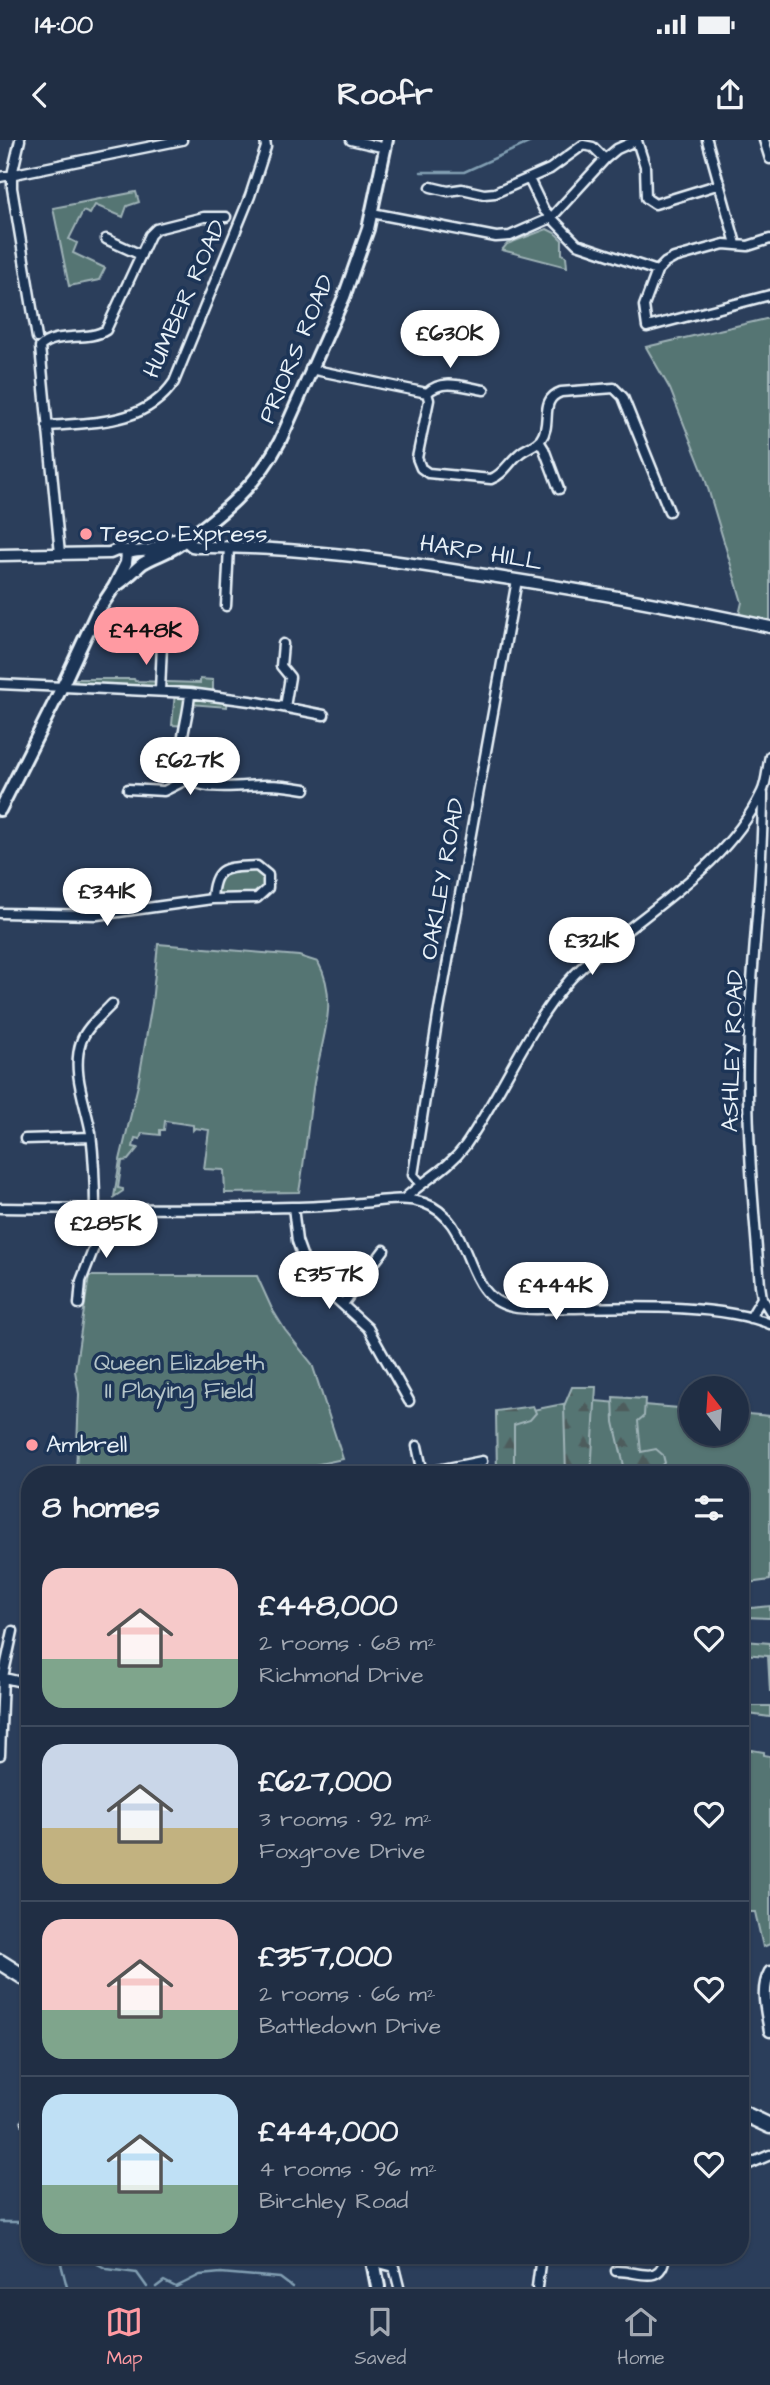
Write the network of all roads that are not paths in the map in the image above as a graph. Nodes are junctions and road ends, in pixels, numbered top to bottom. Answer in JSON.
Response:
{"nodes":[{"id":1,"x":20,"y":140,"type":"edge"},
{"id":2,"x":182,"y":140,"type":"edge"},
{"id":3,"x":265,"y":140,"type":"edge"},
{"id":4,"x":351,"y":140,"type":"edge"},
{"id":5,"x":637,"y":140,"type":"edge"},
{"id":6,"x":707,"y":140,"type":"edge"},
{"id":7,"x":764,"y":140,"type":"edge"},
{"id":8,"x":386,"y":144,"type":"edge"},
{"id":9,"x":605,"y":159,"type":"junction"},
{"id":10,"x":770,"y":159,"type":"edge"},
{"id":11,"x":12,"y":175,"type":"junction"},
{"id":12,"x":0,"y":177,"type":"edge"},
{"id":13,"x":529,"y":179,"type":"junction"},
{"id":14,"x":720,"y":184,"type":"junction"},
{"id":15,"x":432,"y":187,"type":"dead end"},
{"id":16,"x":372,"y":213,"type":"junction"},
{"id":17,"x":226,"y":217,"type":"dead end"},
{"id":18,"x":551,"y":218,"type":"junction"},
{"id":19,"x":106,"y":239,"type":"dead end"},
{"id":20,"x":770,"y":239,"type":"edge"},
{"id":21,"x":736,"y":244,"type":"junction"},
{"id":22,"x":141,"y":255,"type":"junction"},
{"id":23,"x":657,"y":271,"type":"junction"},
{"id":24,"x":770,"y":295,"type":"edge"},
{"id":25,"x":37,"y":338,"type":"dead end"},
{"id":26,"x":310,"y":369,"type":"junction"},
{"id":27,"x":484,"y":390,"type":"dead end"},
{"id":28,"x":427,"y":393,"type":"junction"},
{"id":29,"x":47,"y":426,"type":"junction"},
{"id":30,"x":539,"y":441,"type":"junction"},
{"id":31,"x":559,"y":489,"type":"dead end"},
{"id":32,"x":669,"y":511,"type":"dead end"},
{"id":33,"x":184,"y":539,"type":"junction"},
{"id":34,"x":229,"y":547,"type":"junction"},
{"id":35,"x":135,"y":551,"type":"junction"},
{"id":36,"x":110,"y":553,"type":"junction"},
{"id":37,"x":60,"y":554,"type":"junction"},
{"id":38,"x":0,"y":555,"type":"edge"},
{"id":39,"x":132,"y":564,"type":"junction"},
{"id":40,"x":517,"y":580,"type":"junction"},
{"id":41,"x":226,"y":606,"type":"dead end"},
{"id":42,"x":770,"y":627,"type":"edge"},
{"id":43,"x":283,"y":644,"type":"dead end"},
{"id":44,"x":162,"y":645,"type":"dead end"},
{"id":45,"x":0,"y":684,"type":"edge"},
{"id":46,"x":62,"y":687,"type":"junction"},
{"id":47,"x":160,"y":691,"type":"junction"},
{"id":48,"x":190,"y":693,"type":"junction"},
{"id":49,"x":285,"y":707,"type":"junction"},
{"id":50,"x":324,"y":715,"type":"dead end"},
{"id":51,"x":770,"y":756,"type":"edge"},
{"id":52,"x":188,"y":779,"type":"junction"},
{"id":53,"x":294,"y":788,"type":"junction"},
{"id":54,"x":128,"y":789,"type":"dead end"},
{"id":55,"x":306,"y":789,"type":"dead end"},
{"id":56,"x":762,"y":791,"type":"junction"},
{"id":57,"x":294,"y":799,"type":"dead end"},
{"id":58,"x":0,"y":809,"type":"edge"},
{"id":59,"x":749,"y":816,"type":"junction"},
{"id":60,"x":762,"y":819,"type":"junction"},
{"id":61,"x":212,"y":899,"type":"junction"},
{"id":62,"x":0,"y":913,"type":"edge"},
{"id":63,"x":112,"y":1004,"type":"dead end"},
{"id":64,"x":91,"y":1137,"type":"junction"},
{"id":65,"x":25,"y":1139,"type":"dead end"},
{"id":66,"x":420,"y":1183,"type":"junction"},
{"id":67,"x":404,"y":1199,"type":"junction"},
{"id":68,"x":293,"y":1207,"type":"junction"},
{"id":69,"x":0,"y":1208,"type":"edge"},
{"id":70,"x":95,"y":1209,"type":"junction"},
{"id":71,"x":109,"y":1209,"type":"junction"},
{"id":72,"x":384,"y":1250,"type":"dead end"},
{"id":73,"x":762,"y":1298,"type":"junction"},
{"id":74,"x":79,"y":1304,"type":"dead end"},
{"id":75,"x":343,"y":1304,"type":"junction"},
{"id":76,"x":770,"y":1311,"type":"edge"},
{"id":77,"x":750,"y":1318,"type":"junction"},
{"id":78,"x":770,"y":1324,"type":"edge"},
{"id":79,"x":409,"y":1401,"type":"dead end"},
{"id":80,"x":417,"y":1446,"type":"dead end"},
{"id":81,"x":482,"y":1461,"type":"dead end"},
{"id":82,"x":421,"y":1466,"type":"edge"},
{"id":83,"x":459,"y":1466,"type":"edge"},
{"id":84,"x":13,"y":1632,"type":"dead end"},
{"id":85,"x":1,"y":1677,"type":"edge"},
{"id":86,"x":21,"y":1682,"type":"edge"},
{"id":87,"x":0,"y":1755,"type":"edge"},
{"id":88,"x":0,"y":1962,"type":"edge"},
{"id":89,"x":770,"y":1972,"type":"edge"},
{"id":90,"x":21,"y":1975,"type":"edge"},
{"id":91,"x":770,"y":2031,"type":"edge"},
{"id":92,"x":749,"y":2116,"type":"edge"},
{"id":93,"x":770,"y":2126,"type":"edge"},
{"id":94,"x":770,"y":2155,"type":"edge"},
{"id":95,"x":749,"y":2164,"type":"edge"},
{"id":96,"x":376,"y":2264,"type":"edge"},
{"id":97,"x":383,"y":2264,"type":"edge"},
{"id":98,"x":540,"y":2264,"type":"edge"},
{"id":99,"x":663,"y":2264,"type":"edge"},
{"id":100,"x":616,"y":2271,"type":"dead end"},
{"id":101,"x":378,"y":2287,"type":"edge"},
{"id":102,"x":399,"y":2287,"type":"edge"},
{"id":103,"x":537,"y":2287,"type":"edge"}],
"edges":[{"from":1,"to":11,"type":"street"},
{"from":2,"to":11,"type":"street"},
{"from":3,"to":29,"type":"street","name":"HUMBER ROAD"},
{"from":4,"to":8,"type":"street"},
{"from":5,"to":9,"type":"street"},
{"from":5,"to":14,"type":"street"},
{"from":6,"to":14,"type":"street"},
{"from":7,"to":10,"type":"street"},
{"from":8,"to":16,"type":"main road","name":"PRIORS ROAD"},
{"from":9,"to":13,"type":"street"},
{"from":9,"to":18,"type":"street"},
{"from":11,"to":12,"type":"street"},
{"from":11,"to":25,"type":"street"},
{"from":13,"to":15,"type":"street"},
{"from":13,"to":18,"type":"street"},
{"from":14,"to":21,"type":"street"},
{"from":16,"to":18,"type":"street"},
{"from":16,"to":26,"type":"main road","name":"PRIORS ROAD"},
{"from":17,"to":22,"type":"street"},
{"from":18,"to":23,"type":"street"},
{"from":19,"to":22,"type":"street"},
{"from":20,"to":21,"type":"street"},
{"from":21,"to":23,"type":"street"},
{"from":22,"to":29,"type":"street"},
{"from":23,"to":24,"type":"street"},
{"from":26,"to":28,"type":"street"},
{"from":26,"to":33,"type":"main road","name":"PRIORS ROAD"},
{"from":27,"to":28,"type":"street"},
{"from":28,"to":30,"type":"street"},
{"from":29,"to":37,"type":"street"},
{"from":30,"to":31,"type":"street"},
{"from":30,"to":32,"type":"street"},
{"from":33,"to":34,"type":"street","name":"HARP HILL"},
{"from":33,"to":35,"type":"main road","name":"PRIORS ROAD"},
{"from":33,"to":39,"type":"main road","name":"PRIORS ROAD"},
{"from":34,"to":40,"type":"street","name":"HARP HILL"},
{"from":34,"to":41,"type":"street"},
{"from":35,"to":36,"type":"street"},
{"from":35,"to":39,"type":"main road"},
{"from":36,"to":37,"type":"street"},
{"from":36,"to":39,"type":"street"},
{"from":37,"to":38,"type":"street"},
{"from":39,"to":46,"type":"main road"},
{"from":40,"to":42,"type":"street","name":"HARP HILL"},
{"from":40,"to":66,"type":"street","name":"OAKLEY ROAD"},
{"from":43,"to":49,"type":"street"},
{"from":44,"to":47,"type":"street"},
{"from":45,"to":46,"type":"street"},
{"from":46,"to":47,"type":"street"},
{"from":46,"to":58,"type":"main road"},
{"from":47,"to":48,"type":"street"},
{"from":48,"to":49,"type":"street"},
{"from":48,"to":52,"type":"street"},
{"from":49,"to":50,"type":"street"},
{"from":51,"to":56,"type":"street"},
{"from":52,"to":53,"type":"street"},
{"from":52,"to":54,"type":"street"},
{"from":53,"to":55,"type":"street"},
{"from":53,"to":57,"type":"street"},
{"from":56,"to":59,"type":"street"},
{"from":56,"to":60,"type":"street","name":"ASHLEY ROAD"},
{"from":59,"to":60,"type":"street"},
{"from":59,"to":66,"type":"street"},
{"from":60,"to":73,"type":"street","name":"ASHLEY ROAD"},
{"from":61,"to":61,"type":"street"},
{"from":61,"to":62,"type":"street"},
{"from":63,"to":64,"type":"street"},
{"from":64,"to":65,"type":"street"},
{"from":64,"to":70,"type":"street"},
{"from":66,"to":67,"type":"street"},
{"from":67,"to":68,"type":"street"},
{"from":67,"to":77,"type":"street"},
{"from":68,"to":71,"type":"street"},
{"from":68,"to":75,"type":"street"},
{"from":69,"to":70,"type":"street"},
{"from":70,"to":71,"type":"street"},
{"from":71,"to":74,"type":"street"},
{"from":72,"to":75,"type":"street"},
{"from":73,"to":76,"type":"street","name":"ASHLEY ROAD"},
{"from":73,"to":77,"type":"street"},
{"from":75,"to":79,"type":"street"},
{"from":77,"to":78,"type":"street"},
{"from":80,"to":82,"type":"street"},
{"from":81,"to":83,"type":"street"},
{"from":84,"to":85,"type":"street"},
{"from":85,"to":86,"type":"street"},
{"from":85,"to":87,"type":"street"},
{"from":88,"to":90,"type":"highway"},
{"from":89,"to":91,"type":"street"},
{"from":92,"to":93,"type":"highway"},
{"from":94,"to":95,"type":"street"},
{"from":96,"to":101,"type":"main road"},
{"from":97,"to":102,"type":"street"},
{"from":98,"to":103,"type":"street"},
{"from":99,"to":100,"type":"street"}]}
